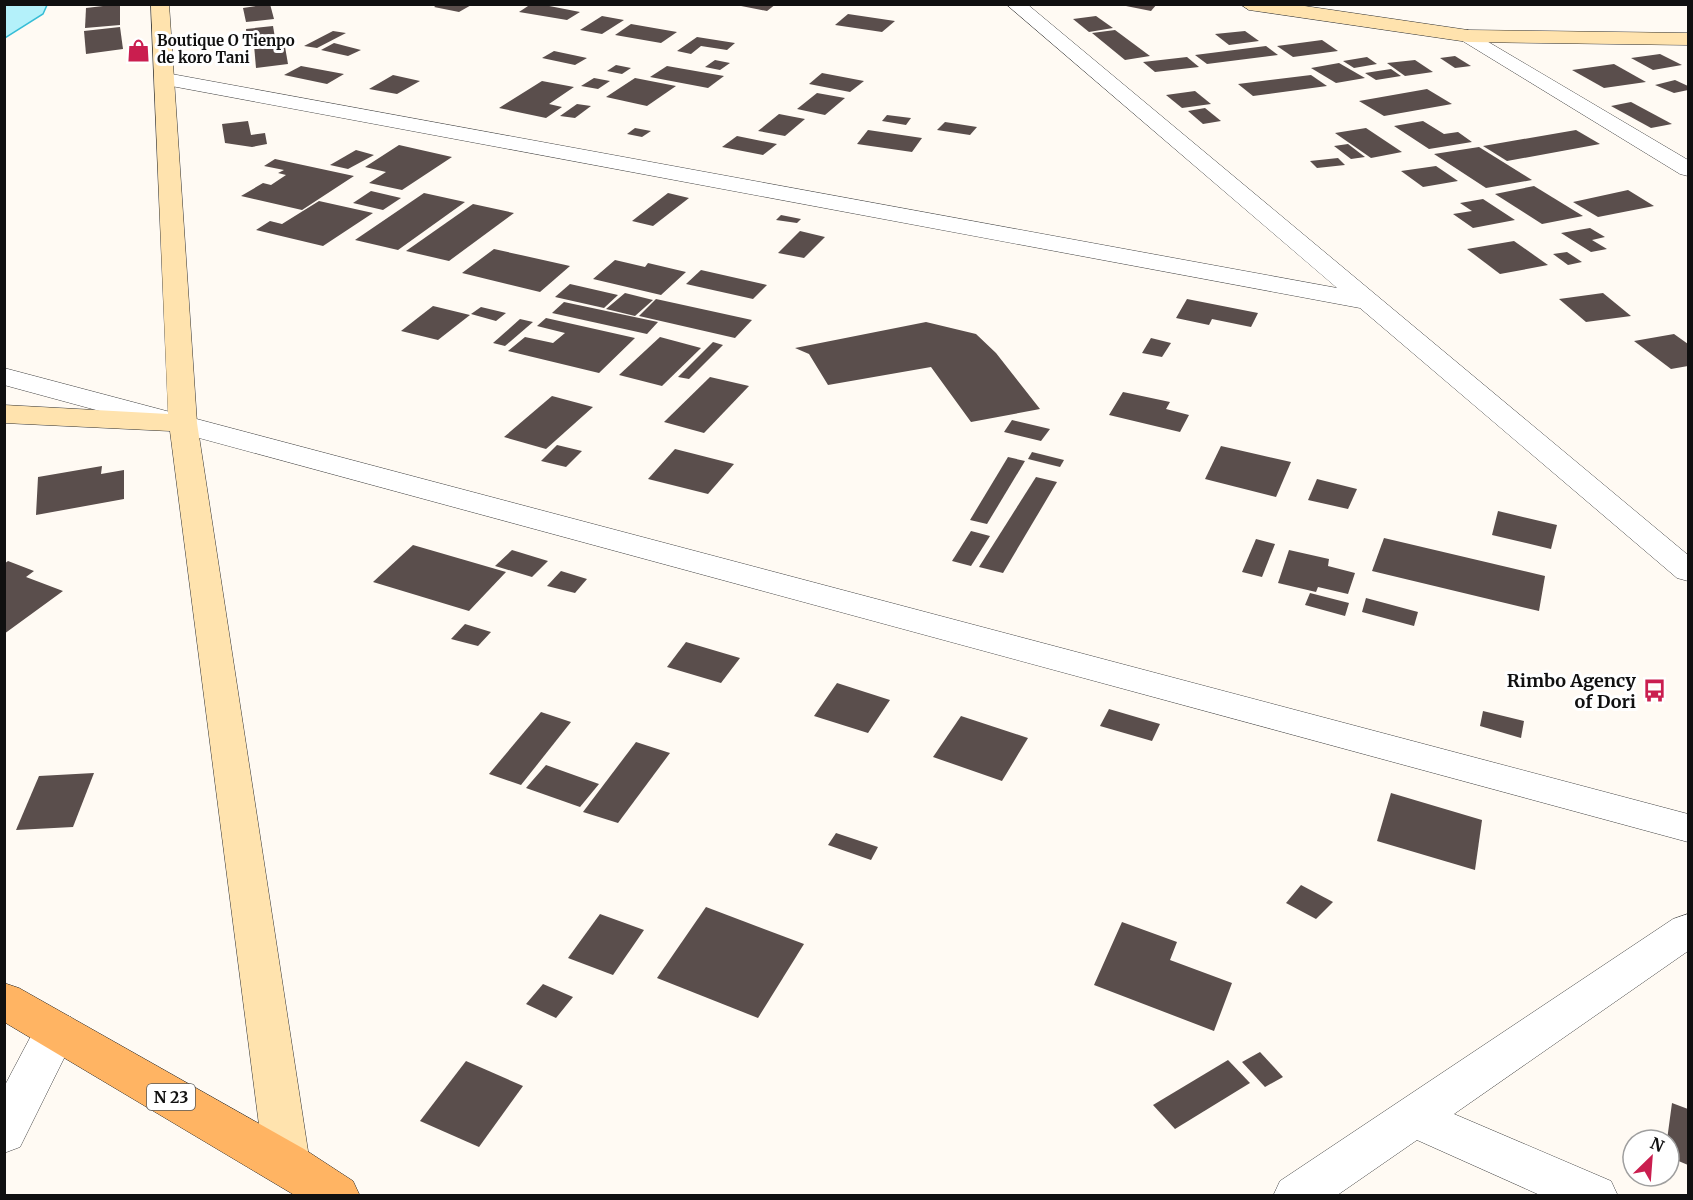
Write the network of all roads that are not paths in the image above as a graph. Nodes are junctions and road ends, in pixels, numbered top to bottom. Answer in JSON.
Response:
{"nodes":[{"id":1,"x":160,"y":4,"type":"edge"},
{"id":2,"x":1015,"y":4,"type":"edge"},
{"id":3,"x":1249,"y":4,"type":"edge"},
{"id":4,"x":1468,"y":36,"type":"junction"},
{"id":5,"x":1689,"y":39,"type":"edge"},
{"id":6,"x":166,"y":79,"type":"junction"},
{"id":7,"x":1687,"y":167,"type":"edge"},
{"id":8,"x":1366,"y":301,"type":"junction"},
{"id":9,"x":4,"y":376,"type":"edge"},
{"id":10,"x":4,"y":414,"type":"edge"},
{"id":11,"x":183,"y":423,"type":"junction"},
{"id":12,"x":1689,"y":571,"type":"edge"},
{"id":13,"x":1689,"y":828,"type":"edge"},
{"id":14,"x":1689,"y":930,"type":"edge"},
{"id":15,"x":4,"y":1000,"type":"edge"},
{"id":16,"x":56,"y":1030,"type":"junction"},
{"id":17,"x":1413,"y":1117,"type":"junction"},
{"id":18,"x":4,"y":1133,"type":"edge"},
{"id":19,"x":287,"y":1164,"type":"junction"},
{"id":20,"x":336,"y":1196,"type":"edge"},
{"id":21,"x":1297,"y":1196,"type":"edge"},
{"id":22,"x":1594,"y":1196,"type":"edge"}],
"edges":[{"from":1,"to":6,"type":"main road"},
{"from":2,"to":8,"type":"street"},
{"from":3,"to":4,"type":"main road"},
{"from":4,"to":5,"type":"main road"},
{"from":4,"to":7,"type":"street"},
{"from":6,"to":8,"type":"street"},
{"from":6,"to":11,"type":"main road"},
{"from":8,"to":12,"type":"street"},
{"from":9,"to":11,"type":"street"},
{"from":10,"to":11,"type":"main road"},
{"from":11,"to":13,"type":"street"},
{"from":11,"to":19,"type":"main road"},
{"from":14,"to":17,"type":"street"},
{"from":15,"to":16,"type":"main road","number":"N 23"},
{"from":16,"to":18,"type":"street"},
{"from":16,"to":19,"type":"main road","number":"N 23"},
{"from":17,"to":21,"type":"street"},
{"from":17,"to":22,"type":"street"},
{"from":19,"to":20,"type":"main road","number":"N 23"}]}
